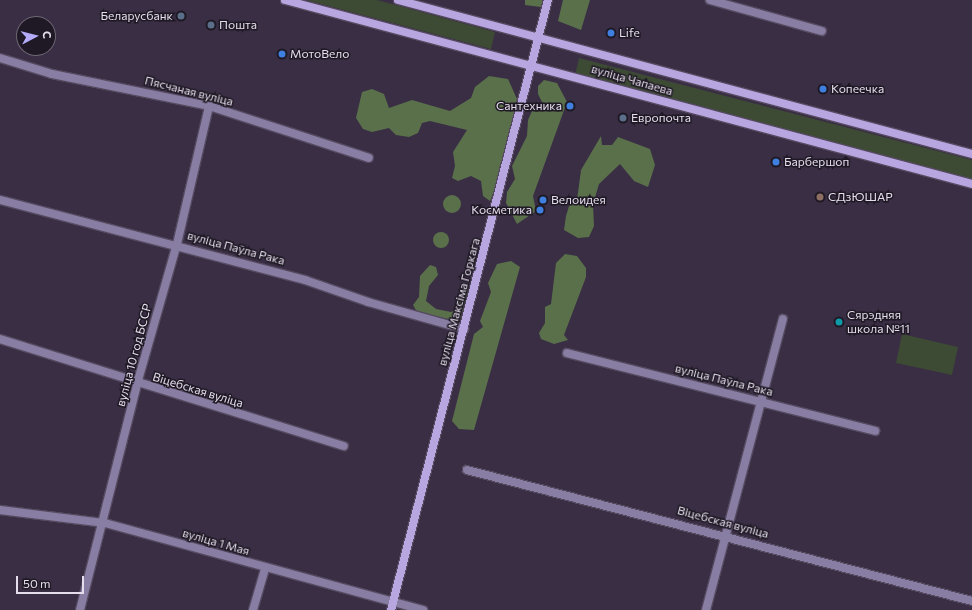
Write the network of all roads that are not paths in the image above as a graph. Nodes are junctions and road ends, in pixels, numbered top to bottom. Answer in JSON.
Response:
{"nodes":[{"id":1,"x":285,"y":0,"type":"edge"},
{"id":2,"x":398,"y":0,"type":"edge"},
{"id":3,"x":548,"y":0,"type":"edge"},
{"id":4,"x":710,"y":0,"type":"edge"},
{"id":5,"x":822,"y":31,"type":"dead end"},
{"id":6,"x":538,"y":37,"type":"junction"},
{"id":7,"x":0,"y":58,"type":"edge"},
{"id":8,"x":530,"y":66,"type":"junction"},
{"id":9,"x":209,"y":106,"type":"junction"},
{"id":10,"x":972,"y":154,"type":"edge"},
{"id":11,"x":369,"y":158,"type":"dead end"},
{"id":12,"x":972,"y":184,"type":"edge"},
{"id":13,"x":0,"y":200,"type":"edge"},
{"id":14,"x":177,"y":244,"type":"junction"},
{"id":15,"x":782,"y":319,"type":"dead end"},
{"id":16,"x":464,"y":329,"type":"junction"},
{"id":17,"x":0,"y":339,"type":"edge"},
{"id":18,"x":567,"y":353,"type":"dead end"},
{"id":19,"x":137,"y":384,"type":"junction"},
{"id":20,"x":762,"y":402,"type":"junction"},
{"id":21,"x":875,"y":431,"type":"dead end"},
{"id":22,"x":344,"y":446,"type":"dead end"},
{"id":23,"x":467,"y":470,"type":"dead end"},
{"id":24,"x":0,"y":510,"type":"edge"},
{"id":25,"x":104,"y":523,"type":"junction"},
{"id":26,"x":727,"y":535,"type":"junction"},
{"id":27,"x":264,"y":569,"type":"junction"},
{"id":28,"x":972,"y":602,"type":"edge"},
{"id":29,"x":392,"y":606,"type":"edge"},
{"id":30,"x":80,"y":610,"type":"edge"},
{"id":31,"x":253,"y":610,"type":"edge"},
{"id":32,"x":423,"y":610,"type":"edge"},
{"id":33,"x":706,"y":610,"type":"edge"}],
"edges":[{"from":1,"to":8,"type":"main road","name":"вуліца Чапаева"},
{"from":2,"to":6,"type":"main road","name":"вуліца Чапаева"},
{"from":3,"to":6,"type":"main road","name":"вуліца Максіма Горкага"},
{"from":4,"to":5,"type":"street"},
{"from":6,"to":8,"type":"main road","name":"вуліца Максіма Горкага"},
{"from":6,"to":10,"type":"main road","name":"вуліца Чапаева"},
{"from":7,"to":9,"type":"street","name":"Пясчаная вуліца"},
{"from":8,"to":12,"type":"main road","name":"вуліца Чапаева"},
{"from":8,"to":16,"type":"main road","name":"вуліца Максіма Горкага"},
{"from":9,"to":11,"type":"street","name":"Пясчаная вуліца"},
{"from":9,"to":14,"type":"street","name":"вуліца 10 год БССР"},
{"from":13,"to":14,"type":"street","name":"вуліца Паўла Рака"},
{"from":14,"to":16,"type":"street","name":"вуліца Паўла Рака"},
{"from":14,"to":19,"type":"street","name":"вуліца 10 год БССР"},
{"from":15,"to":20,"type":"street"},
{"from":16,"to":29,"type":"main road","name":"вуліца Максіма Горкага"},
{"from":17,"to":19,"type":"street","name":"Віцебская вуліца"},
{"from":18,"to":20,"type":"street","name":"вуліца Паўла Рака"},
{"from":19,"to":22,"type":"street","name":"Віцебская вуліца"},
{"from":19,"to":25,"type":"street","name":"вуліца 10 год БССР"},
{"from":20,"to":21,"type":"street","name":"вуліца Паўла Рака"},
{"from":20,"to":26,"type":"street"},
{"from":23,"to":26,"type":"street","name":"Віцебская вуліца"},
{"from":24,"to":25,"type":"street","name":"вуліца 1 Мая"},
{"from":25,"to":27,"type":"street","name":"вуліца 1 Мая"},
{"from":25,"to":30,"type":"street","name":"вуліца 10 год БССР"},
{"from":26,"to":28,"type":"street","name":"Віцебская вуліца"},
{"from":26,"to":33,"type":"street"},
{"from":27,"to":29,"type":"street","name":"вуліца 1 Мая"},
{"from":27,"to":31,"type":"street"},
{"from":29,"to":32,"type":"street","name":"вуліца 1 Мая"}]}
